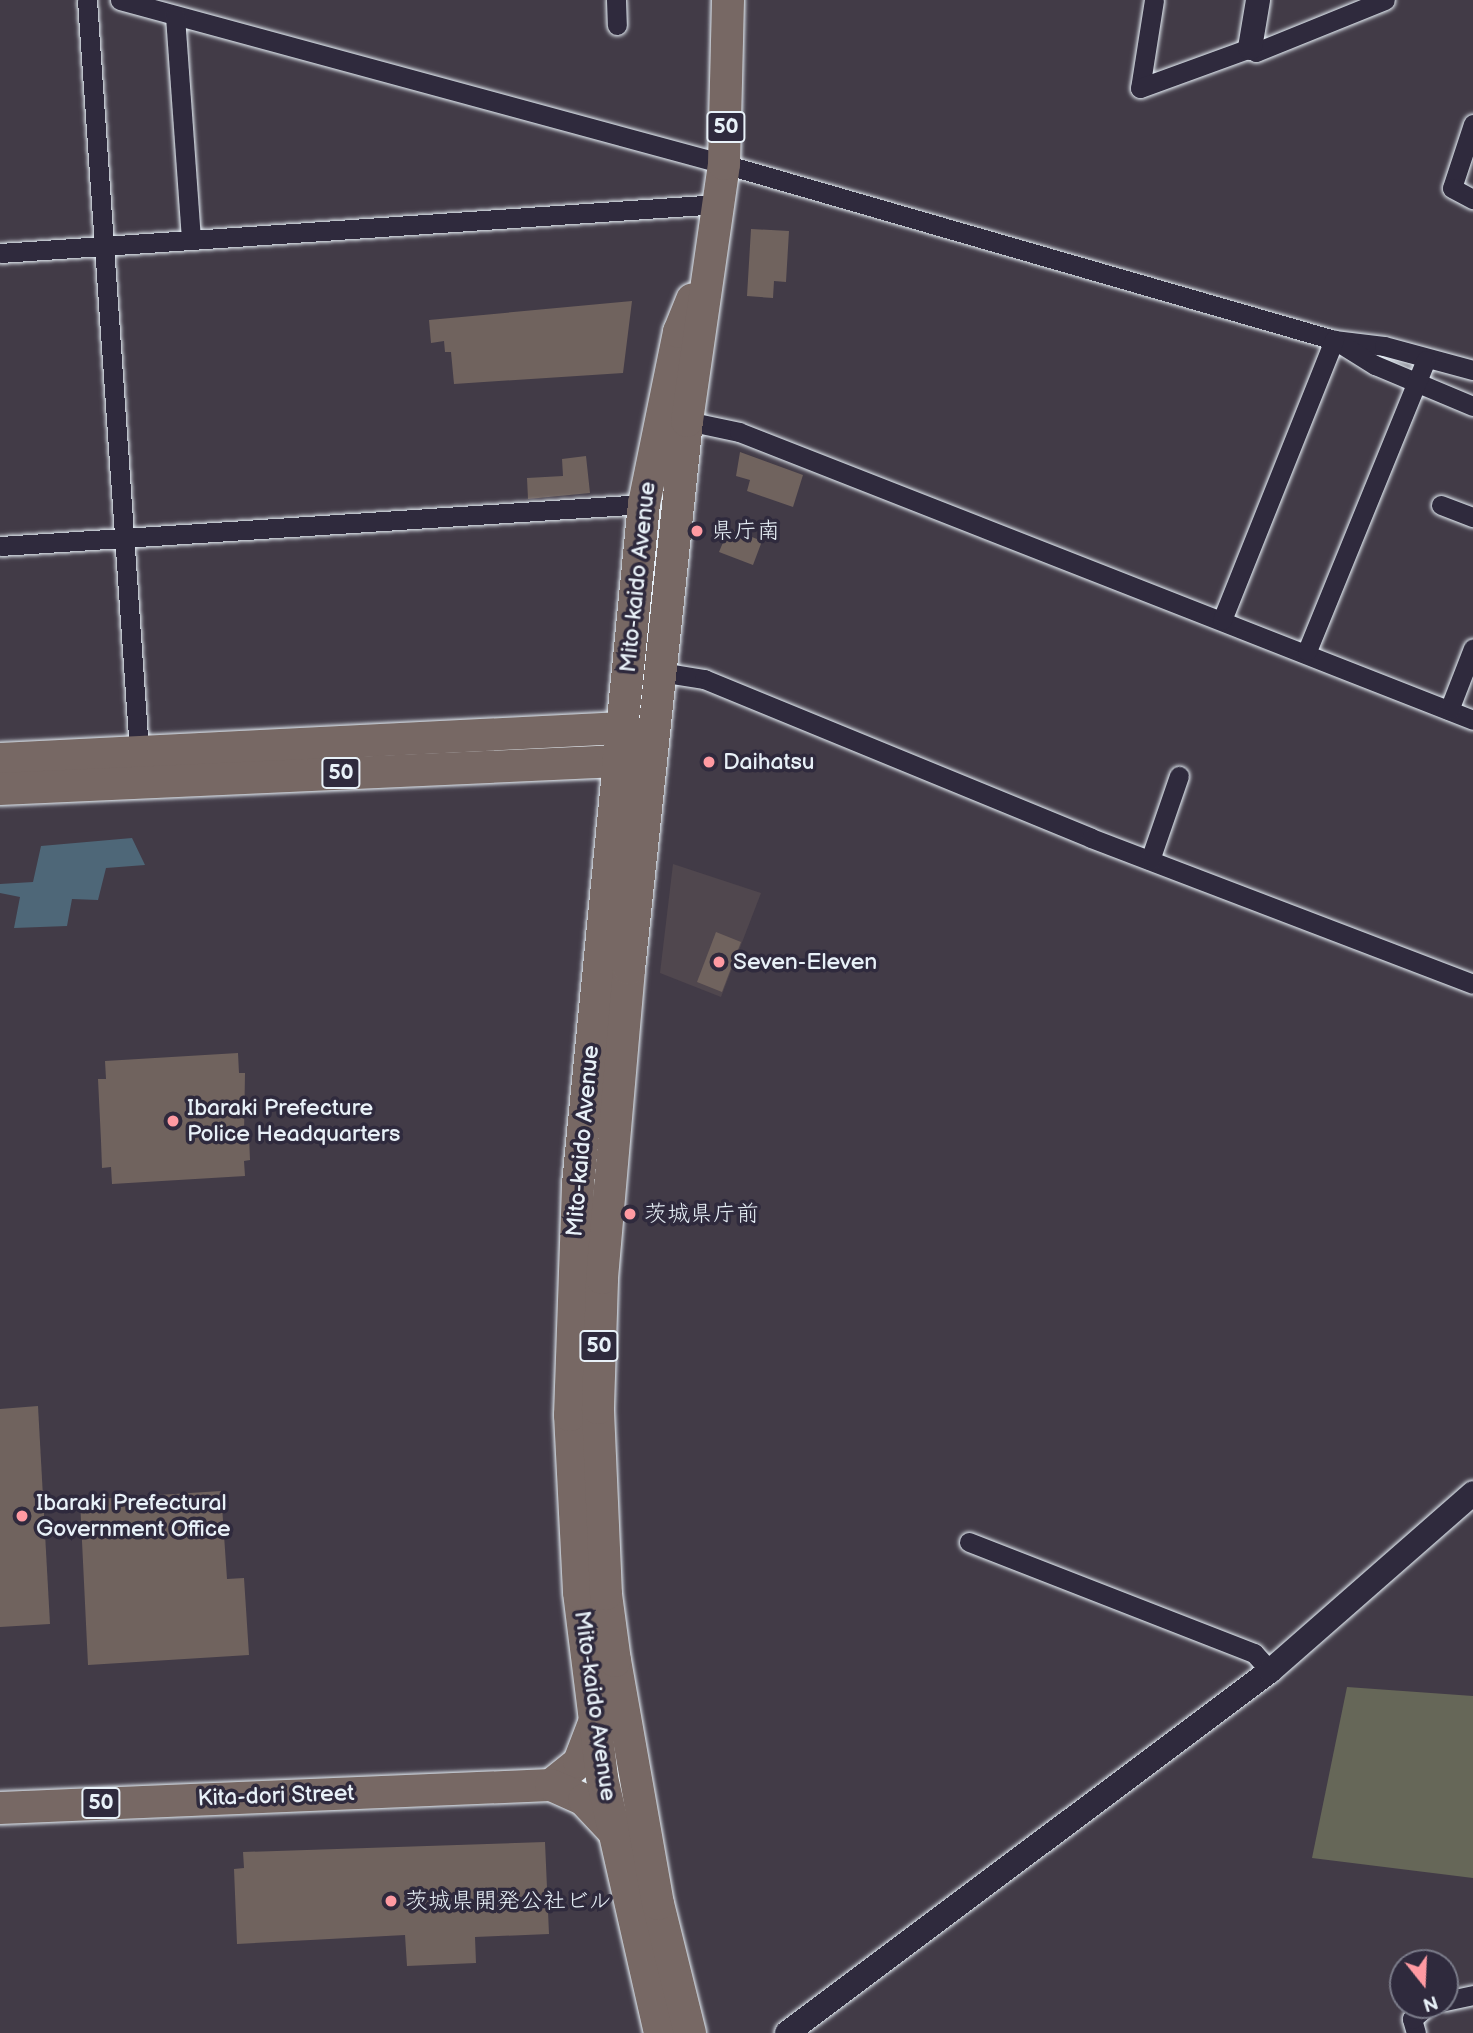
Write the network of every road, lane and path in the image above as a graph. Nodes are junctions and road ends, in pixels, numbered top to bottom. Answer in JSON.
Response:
{"nodes":[{"id":1,"x":88,"y":0,"type":"edge"},
{"id":2,"x":120,"y":0,"type":"edge"},
{"id":3,"x":616,"y":0,"type":"edge"},
{"id":4,"x":728,"y":0,"type":"edge"},
{"id":5,"x":1154,"y":0,"type":"edge"},
{"id":6,"x":1258,"y":0,"type":"edge"},
{"id":7,"x":1385,"y":0,"type":"edge"},
{"id":8,"x":175,"y":16,"type":"junction"},
{"id":9,"x":617,"y":24,"type":"dead end"},
{"id":10,"x":1250,"y":48,"type":"junction"},
{"id":11,"x":1473,"y":124,"type":"edge"},
{"id":12,"x":724,"y":164,"type":"junction"},
{"id":13,"x":1473,"y":199,"type":"edge"},
{"id":14,"x":718,"y":204,"type":"junction"},
{"id":15,"x":191,"y":238,"type":"junction"},
{"id":16,"x":106,"y":246,"type":"junction"},
{"id":17,"x":710,"y":252,"type":"junction"},
{"id":18,"x":0,"y":253,"type":"edge"},
{"id":19,"x":1334,"y":340,"type":"junction"},
{"id":20,"x":1426,"y":360,"type":"junction"},
{"id":21,"x":1473,"y":368,"type":"edge"},
{"id":22,"x":1417,"y":381,"type":"junction"},
{"id":23,"x":1473,"y":406,"type":"edge"},
{"id":24,"x":687,"y":421,"type":"junction"},
{"id":25,"x":643,"y":504,"type":"junction"},
{"id":26,"x":1441,"y":505,"type":"dead end"},
{"id":27,"x":1473,"y":517,"type":"edge"},
{"id":28,"x":127,"y":537,"type":"junction"},
{"id":29,"x":0,"y":546,"type":"edge"},
{"id":30,"x":1222,"y":620,"type":"junction"},
{"id":31,"x":1473,"y":648,"type":"edge"},
{"id":32,"x":1307,"y":651,"type":"junction"},
{"id":33,"x":660,"y":672,"type":"junction"},
{"id":34,"x":1449,"y":710,"type":"junction"},
{"id":35,"x":1473,"y":720,"type":"edge"},
{"id":36,"x":622,"y":728,"type":"junction"},
{"id":37,"x":653,"y":749,"type":"junction"},
{"id":38,"x":139,"y":752,"type":"junction"},
{"id":39,"x":0,"y":760,"type":"edge"},
{"id":40,"x":618,"y":761,"type":"junction"},
{"id":41,"x":1180,"y":776,"type":"dead end"},
{"id":42,"x":0,"y":789,"type":"edge"},
{"id":43,"x":1150,"y":860,"type":"junction"},
{"id":44,"x":1473,"y":984,"type":"edge"},
{"id":45,"x":590,"y":1242,"type":"junction"},
{"id":46,"x":1473,"y":1493,"type":"edge"},
{"id":47,"x":969,"y":1542,"type":"dead end"},
{"id":48,"x":1270,"y":1671,"type":"junction"},
{"id":49,"x":594,"y":1721,"type":"junction"},
{"id":50,"x":551,"y":1785,"type":"junction"},
{"id":51,"x":0,"y":1808,"type":"edge"},
{"id":52,"x":614,"y":1833,"type":"junction"},
{"id":53,"x":660,"y":2033,"type":"edge"},
{"id":54,"x":690,"y":2033,"type":"edge"},
{"id":55,"x":788,"y":2033,"type":"edge"}],
"edges":[{"from":1,"to":16,"type":"street"},
{"from":2,"to":8,"type":"street"},
{"from":3,"to":9,"type":"street"},
{"from":4,"to":12,"type":"main road","name":"Mito-kaido Avenue","number":"50"},
{"from":5,"to":10,"type":"street"},
{"from":6,"to":10,"type":"street"},
{"from":7,"to":10,"type":"street"},
{"from":8,"to":12,"type":"street"},
{"from":8,"to":15,"type":"street"},
{"from":11,"to":13,"type":"street"},
{"from":12,"to":14,"type":"main road","name":"Mito-kaido Avenue","number":"50"},
{"from":12,"to":19,"type":"street"},
{"from":14,"to":15,"type":"street"},
{"from":14,"to":17,"type":"main road","name":"Mito-kaido Avenue","number":"50"},
{"from":15,"to":16,"type":"street"},
{"from":16,"to":18,"type":"street"},
{"from":16,"to":28,"type":"street"},
{"from":17,"to":24,"type":"main road","name":"Mito-kaido Avenue","number":"50"},
{"from":17,"to":25,"type":"main road","name":"Mito-kaido Avenue","number":"50"},
{"from":19,"to":20,"type":"street"},
{"from":19,"to":22,"type":"street"},
{"from":19,"to":30,"type":"street"},
{"from":20,"to":21,"type":"street"},
{"from":20,"to":22,"type":"street"},
{"from":22,"to":23,"type":"street"},
{"from":22,"to":32,"type":"street"},
{"from":24,"to":30,"type":"street"},
{"from":24,"to":33,"type":"main road","name":"Mito-kaido Avenue","number":"50"},
{"from":25,"to":28,"type":"street"},
{"from":25,"to":36,"type":"main road","name":"Mito-kaido Avenue","number":"50"},
{"from":26,"to":27,"type":"street"},
{"from":28,"to":29,"type":"street"},
{"from":28,"to":38,"type":"street"},
{"from":30,"to":32,"type":"street"},
{"from":31,"to":34,"type":"street"},
{"from":32,"to":34,"type":"street"},
{"from":33,"to":37,"type":"main road","name":"Mito-kaido Avenue","number":"50"},
{"from":33,"to":43,"type":"street"},
{"from":34,"to":35,"type":"street"},
{"from":36,"to":37,"type":"main road"},
{"from":36,"to":38,"type":"main road","number":"50"},
{"from":36,"to":40,"type":"main road","name":"Mito-kaido Avenue","number":"50"},
{"from":37,"to":40,"type":"main road","number":"50"},
{"from":37,"to":45,"type":"main road","name":"Mito-kaido Avenue","number":"50"},
{"from":38,"to":39,"type":"main road","number":"50"},
{"from":40,"to":42,"type":"main road","number":"50"},
{"from":40,"to":45,"type":"main road","name":"Mito-kaido Avenue","number":"50"},
{"from":41,"to":43,"type":"street"},
{"from":43,"to":44,"type":"street"},
{"from":45,"to":49,"type":"main road","name":"Mito-kaido Avenue","number":"50"},
{"from":45,"to":54,"type":"main road","name":"Mito-kaido Avenue","number":"50"},
{"from":46,"to":48,"type":"street"},
{"from":47,"to":48,"type":"street"},
{"from":48,"to":55,"type":"street"},
{"from":49,"to":50,"type":"main road"},
{"from":49,"to":52,"type":"main road","name":"Mito-kaido Avenue","number":"50"},
{"from":50,"to":51,"type":"main road","name":"Kita-dori Street","number":"50"},
{"from":50,"to":52,"type":"main road"},
{"from":52,"to":53,"type":"main road","name":"Mito-kaido Avenue","number":"50"}]}
